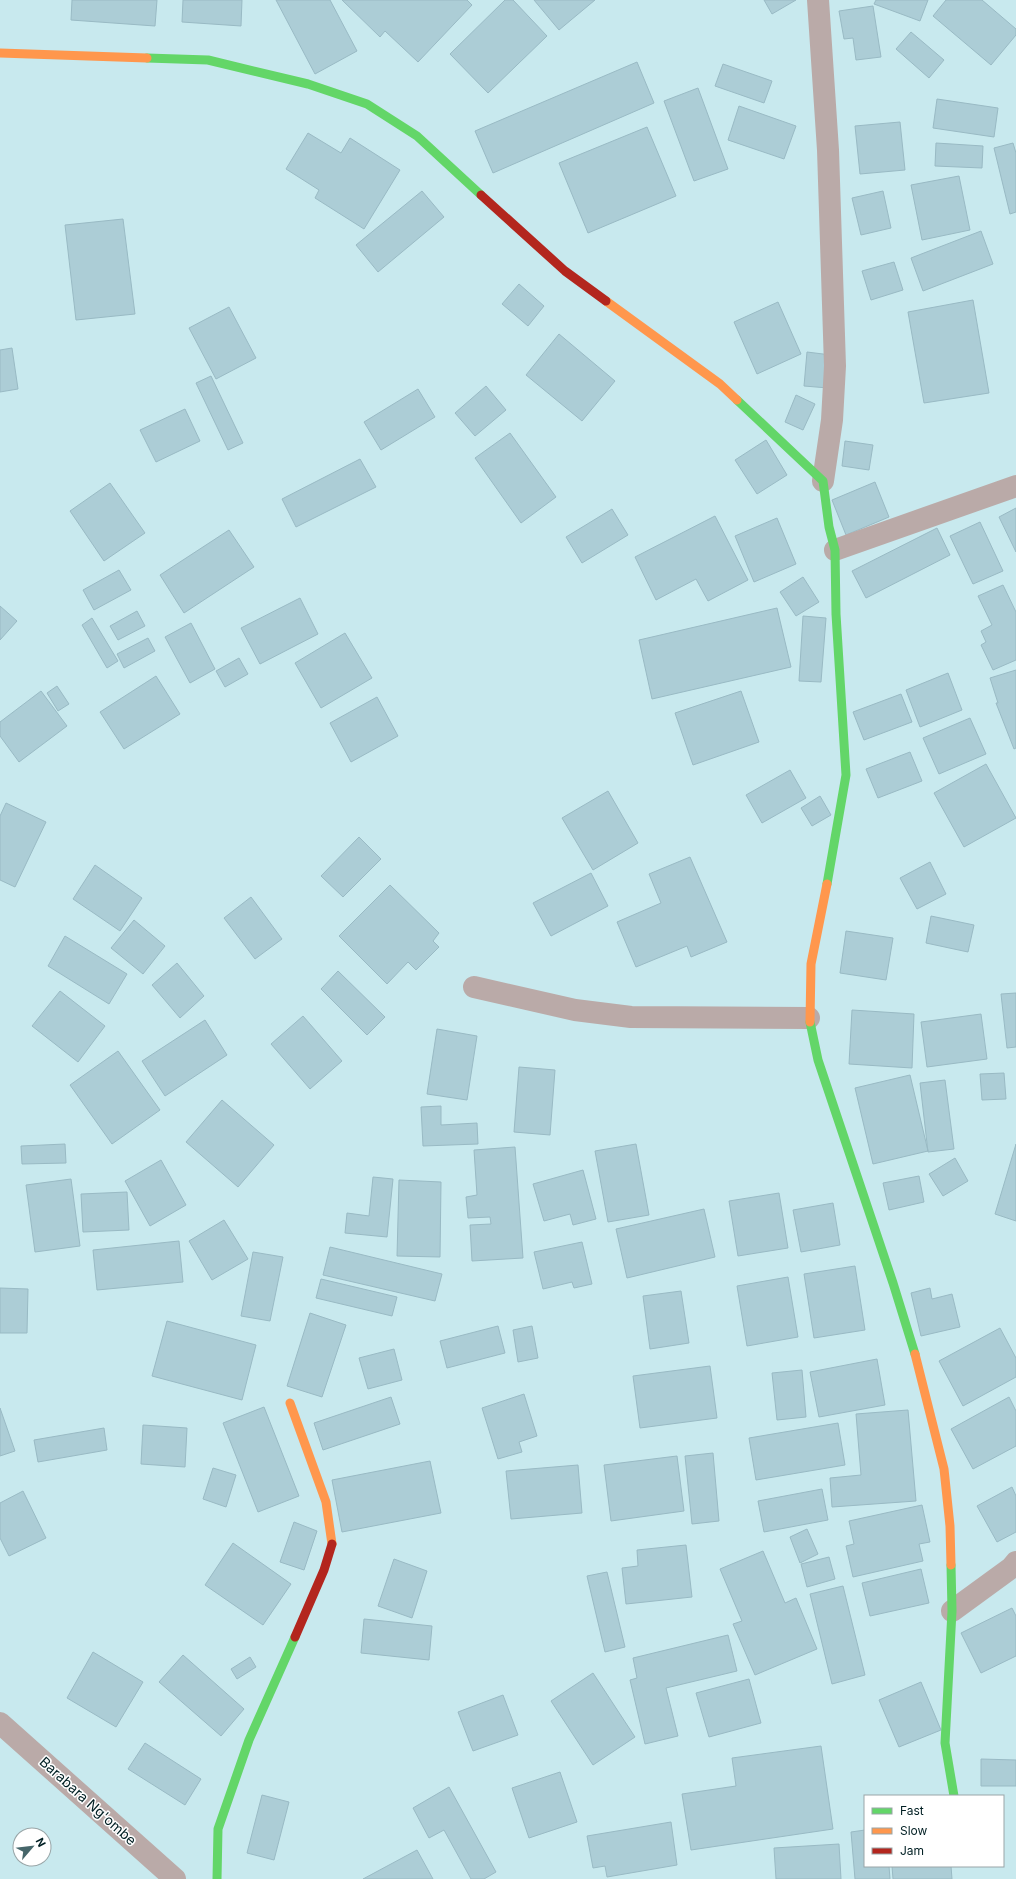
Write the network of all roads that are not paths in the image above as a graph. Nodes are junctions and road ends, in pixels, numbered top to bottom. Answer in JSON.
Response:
{"nodes":[{"id":1,"x":818,"y":0,"type":"edge"},
{"id":2,"x":0,"y":53,"type":"edge"},
{"id":3,"x":823,"y":481,"type":"junction"},
{"id":4,"x":1016,"y":486,"type":"edge"},
{"id":5,"x":835,"y":550,"type":"junction"},
{"id":6,"x":474,"y":987,"type":"dead end"},
{"id":7,"x":809,"y":1018,"type":"junction"},
{"id":8,"x":290,"y":1403,"type":"dead end"},
{"id":9,"x":1016,"y":1562,"type":"edge"},
{"id":10,"x":952,"y":1611,"type":"junction"},
{"id":11,"x":0,"y":1723,"type":"edge"},
{"id":12,"x":954,"y":1795,"type":"edge"},
{"id":13,"x":175,"y":1879,"type":"edge"},
{"id":14,"x":217,"y":1879,"type":"edge"}],
"edges":[{"from":1,"to":3,"type":"street"},
{"from":2,"to":3,"type":"street"},
{"from":3,"to":5,"type":"street"},
{"from":4,"to":5,"type":"street"},
{"from":5,"to":7,"type":"street"},
{"from":6,"to":7,"type":"street"},
{"from":7,"to":10,"type":"street"},
{"from":8,"to":14,"type":"street"},
{"from":9,"to":10,"type":"street"},
{"from":10,"to":12,"type":"street"},
{"from":11,"to":13,"type":"street","name":"Barabara Ng'ombe"}]}
